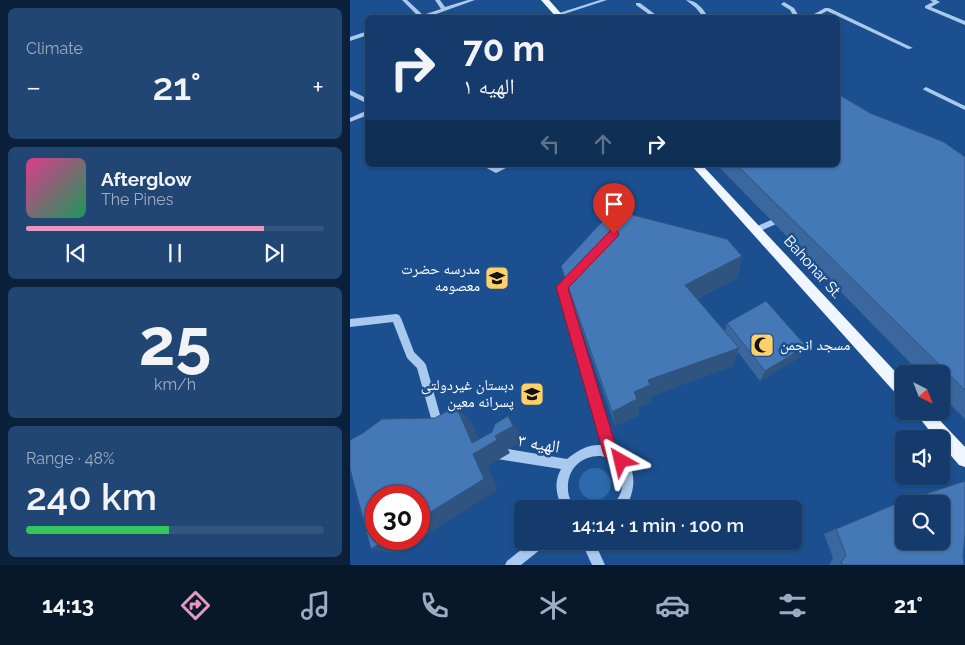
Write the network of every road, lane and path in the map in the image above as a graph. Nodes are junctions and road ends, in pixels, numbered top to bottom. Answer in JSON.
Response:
{"nodes":[{"id":1,"x":404,"y":0,"type":"edge"},
{"id":2,"x":437,"y":0,"type":"edge"},
{"id":3,"x":473,"y":0,"type":"edge"},
{"id":4,"x":546,"y":0,"type":"edge"},
{"id":5,"x":604,"y":0,"type":"edge"},
{"id":6,"x":688,"y":0,"type":"edge"},
{"id":7,"x":932,"y":0,"type":"edge"},
{"id":8,"x":638,"y":4,"type":"dead end"},
{"id":9,"x":784,"y":4,"type":"dead end"},
{"id":10,"x":444,"y":9,"type":"junction"},
{"id":11,"x":417,"y":15,"type":"edge"},
{"id":12,"x":425,"y":15,"type":"edge"},
{"id":13,"x":559,"y":15,"type":"edge"},
{"id":14,"x":563,"y":15,"type":"edge"},
{"id":15,"x":654,"y":15,"type":"edge"},
{"id":16,"x":705,"y":15,"type":"edge"},
{"id":17,"x":796,"y":15,"type":"edge"},
{"id":18,"x":815,"y":15,"type":"edge"},
{"id":19,"x":840,"y":15,"type":"edge"},
{"id":20,"x":840,"y":15,"type":"edge"},
{"id":21,"x":965,"y":23,"type":"edge"},
{"id":22,"x":365,"y":35,"type":"edge"},
{"id":23,"x":350,"y":39,"type":"edge"},
{"id":24,"x":910,"y":48,"type":"dead end"},
{"id":25,"x":926,"y":89,"type":"dead end"},
{"id":26,"x":350,"y":92,"type":"edge"},
{"id":27,"x":365,"y":100,"type":"edge"},
{"id":28,"x":965,"y":108,"type":"edge"},
{"id":29,"x":365,"y":113,"type":"edge"},
{"id":30,"x":350,"y":120,"type":"edge"},
{"id":31,"x":489,"y":167,"type":"edge"},
{"id":32,"x":504,"y":167,"type":"edge"},
{"id":33,"x":698,"y":167,"type":"edge"},
{"id":34,"x":786,"y":211,"type":"edge"},
{"id":35,"x":756,"y":230,"type":"junction"},
{"id":36,"x":582,"y":267,"type":"edge"},
{"id":37,"x":350,"y":323,"type":"edge"},
{"id":38,"x":895,"y":382,"type":"edge"},
{"id":39,"x":929,"y":420,"type":"edge"},
{"id":40,"x":440,"y":435,"type":"edge"},
{"id":41,"x":481,"y":451,"type":"edge"},
{"id":42,"x":610,"y":452,"type":"junction"},
{"id":43,"x":965,"y":459,"type":"edge"},
{"id":44,"x":568,"y":465,"type":"junction"},
{"id":45,"x":563,"y":500,"type":"edge"},
{"id":46,"x":624,"y":500,"type":"edge"},
{"id":47,"x":530,"y":550,"type":"edge"},
{"id":48,"x":592,"y":550,"type":"edge"},
{"id":49,"x":511,"y":565,"type":"edge"},
{"id":50,"x":599,"y":565,"type":"edge"}],
"edges":[{"from":1,"to":11,"type":"street"},
{"from":2,"to":10,"type":"street"},
{"from":3,"to":10,"type":"street"},
{"from":4,"to":13,"type":"main road"},
{"from":5,"to":14,"type":"street"},
{"from":6,"to":16,"type":"street"},
{"from":7,"to":21,"type":"street"},
{"from":8,"to":15,"type":"street"},
{"from":9,"to":17,"type":"street"},
{"from":10,"to":12,"type":"street"},
{"from":18,"to":19,"type":"street"},
{"from":20,"to":24,"type":"street"},
{"from":22,"to":23,"type":"street"},
{"from":25,"to":28,"type":"street"},
{"from":26,"to":27,"type":"street"},
{"from":29,"to":30,"type":"street"},
{"from":31,"to":32,"type":"street"},
{"from":33,"to":35,"type":"main road","name":"Bahonar St."},
{"from":34,"to":35,"type":"street"},
{"from":35,"to":38,"type":"main road","name":"Bahonar St."},
{"from":36,"to":42,"type":"street"},
{"from":37,"to":40,"type":"street"},
{"from":39,"to":43,"type":"main road"},
{"from":41,"to":44,"type":"street","name":"الهیه ۳"},
{"from":42,"to":44,"type":"street"},
{"from":42,"to":46,"type":"street"},
{"from":44,"to":45,"type":"street"},
{"from":47,"to":49,"type":"street"},
{"from":48,"to":50,"type":"street"}]}
